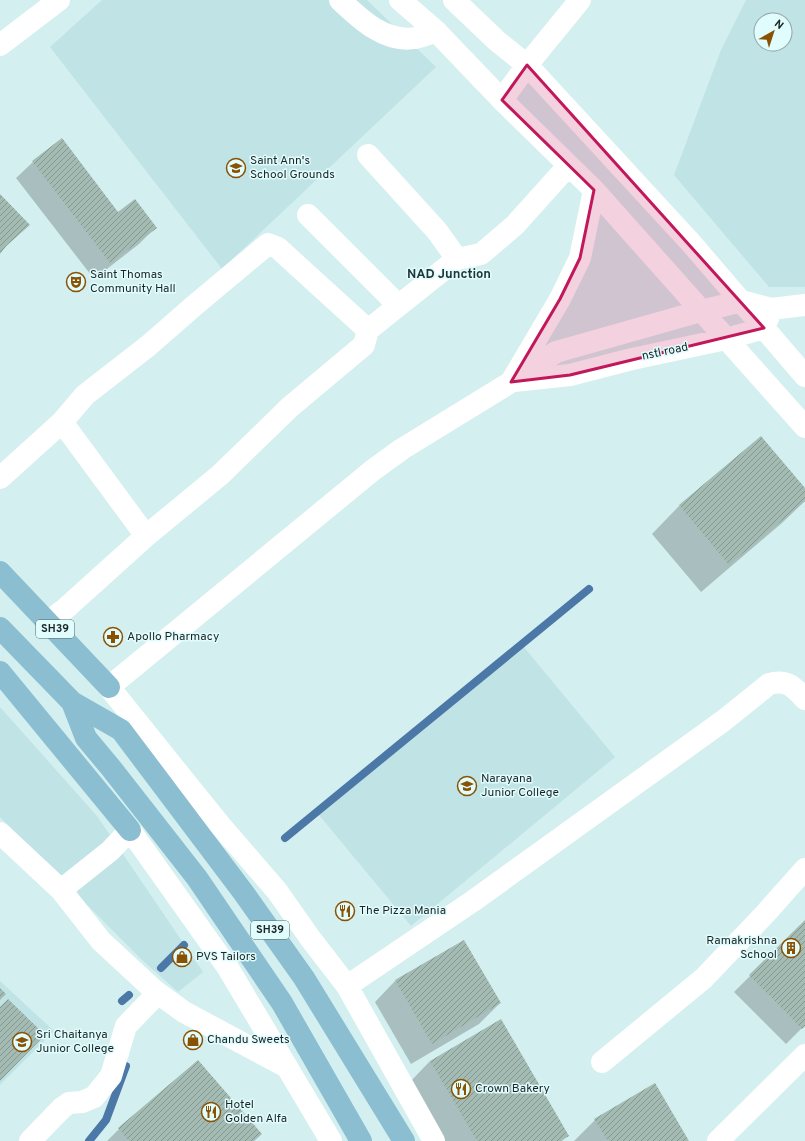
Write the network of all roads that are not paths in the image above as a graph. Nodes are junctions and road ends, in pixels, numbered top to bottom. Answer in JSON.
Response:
{"nodes":[{"id":1,"x":58,"y":0,"type":"edge"},
{"id":2,"x":340,"y":0,"type":"edge"},
{"id":3,"x":400,"y":0,"type":"edge"},
{"id":4,"x":454,"y":0,"type":"edge"},
{"id":5,"x":580,"y":0,"type":"edge"},
{"id":6,"x":436,"y":32,"type":"junction"},
{"id":7,"x":0,"y":45,"type":"edge"},
{"id":8,"x":527,"y":65,"type":"junction"},
{"id":9,"x":502,"y":100,"type":"junction"},
{"id":10,"x":368,"y":155,"type":"dead end"},
{"id":11,"x":568,"y":166,"type":"junction"},
{"id":12,"x":594,"y":190,"type":"junction"},
{"id":13,"x":308,"y":215,"type":"dead end"},
{"id":14,"x":457,"y":259,"type":"junction"},
{"id":15,"x":742,"y":301,"type":"junction"},
{"id":16,"x":805,"y":304,"type":"edge"},
{"id":17,"x":398,"y":306,"type":"junction"},
{"id":18,"x":701,"y":311,"type":"junction"},
{"id":19,"x":768,"y":318,"type":"junction"},
{"id":20,"x":368,"y":330,"type":"junction"},
{"id":21,"x":726,"y":339,"type":"junction"},
{"id":22,"x":805,"y":376,"type":"edge"},
{"id":23,"x":511,"y":382,"type":"junction"},
{"id":24,"x":62,"y":422,"type":"junction"},
{"id":25,"x":805,"y":427,"type":"edge"},
{"id":26,"x":0,"y":478,"type":"edge"},
{"id":27,"x":146,"y":536,"type":"junction"},
{"id":28,"x":0,"y":572,"type":"edge"},
{"id":29,"x":48,"y":622,"type":"junction"},
{"id":30,"x":0,"y":628,"type":"edge"},
{"id":31,"x":2,"y":679,"type":"edge"},
{"id":32,"x":108,"y":687,"type":"junction"},
{"id":33,"x":805,"y":699,"type":"edge"},
{"id":34,"x":72,"y":702,"type":"junction"},
{"id":35,"x":130,"y":830,"type":"junction"},
{"id":36,"x":0,"y":833,"type":"edge"},
{"id":37,"x":805,"y":869,"type":"edge"},
{"id":38,"x":61,"y":890,"type":"junction"},
{"id":39,"x":347,"y":986,"type":"junction"},
{"id":40,"x":158,"y":993,"type":"junction"},
{"id":41,"x":805,"y":1055,"type":"edge"},
{"id":42,"x":602,"y":1062,"type":"dead end"},
{"id":43,"x":286,"y":1066,"type":"junction"},
{"id":44,"x":30,"y":1141,"type":"edge"},
{"id":45,"x":331,"y":1141,"type":"edge"},
{"id":46,"x":362,"y":1141,"type":"edge"},
{"id":47,"x":404,"y":1141,"type":"edge"},
{"id":48,"x":434,"y":1141,"type":"edge"},
{"id":49,"x":718,"y":1141,"type":"edge"}],
"edges":[{"from":1,"to":7,"type":"street"},
{"from":2,"to":6,"type":"street"},
{"from":3,"to":6,"type":"street"},
{"from":4,"to":8,"type":"street"},
{"from":5,"to":8,"type":"street"},
{"from":6,"to":9,"type":"street"},
{"from":8,"to":9,"type":"street"},
{"from":8,"to":15,"type":"street"},
{"from":9,"to":11,"type":"street"},
{"from":10,"to":14,"type":"street"},
{"from":11,"to":12,"type":"street"},
{"from":11,"to":14,"type":"street"},
{"from":12,"to":18,"type":"street"},
{"from":12,"to":23,"type":"street"},
{"from":13,"to":17,"type":"street"},
{"from":14,"to":17,"type":"street"},
{"from":15,"to":18,"type":"street"},
{"from":15,"to":19,"type":"street"},
{"from":16,"to":19,"type":"street","name":"nstl road"},
{"from":17,"to":20,"type":"street"},
{"from":18,"to":21,"type":"street"},
{"from":18,"to":23,"type":"street"},
{"from":19,"to":21,"type":"street","name":"nstl road"},
{"from":19,"to":22,"type":"street"},
{"from":20,"to":24,"type":"street"},
{"from":20,"to":27,"type":"street"},
{"from":21,"to":23,"type":"street","name":"nstl road"},
{"from":21,"to":25,"type":"street"},
{"from":23,"to":32,"type":"street"},
{"from":24,"to":26,"type":"street"},
{"from":24,"to":27,"type":"street"},
{"from":27,"to":29,"type":"street"},
{"from":28,"to":29,"type":"main road","number":"SH39"},
{"from":29,"to":32,"type":"main road","number":"SH39"},
{"from":30,"to":34,"type":"main road"},
{"from":31,"to":35,"type":"main road"},
{"from":32,"to":39,"type":"street"},
{"from":33,"to":39,"type":"street"},
{"from":34,"to":46,"type":"main road","number":"SH39"},
{"from":34,"to":47,"type":"main road","number":"SH39"},
{"from":35,"to":38,"type":"street"},
{"from":35,"to":43,"type":"street"},
{"from":36,"to":38,"type":"street"},
{"from":37,"to":42,"type":"street"},
{"from":38,"to":40,"type":"street"},
{"from":39,"to":48,"type":"street"},
{"from":40,"to":43,"type":"street"},
{"from":40,"to":44,"type":"street"},
{"from":41,"to":49,"type":"street"},
{"from":43,"to":45,"type":"street"}]}
